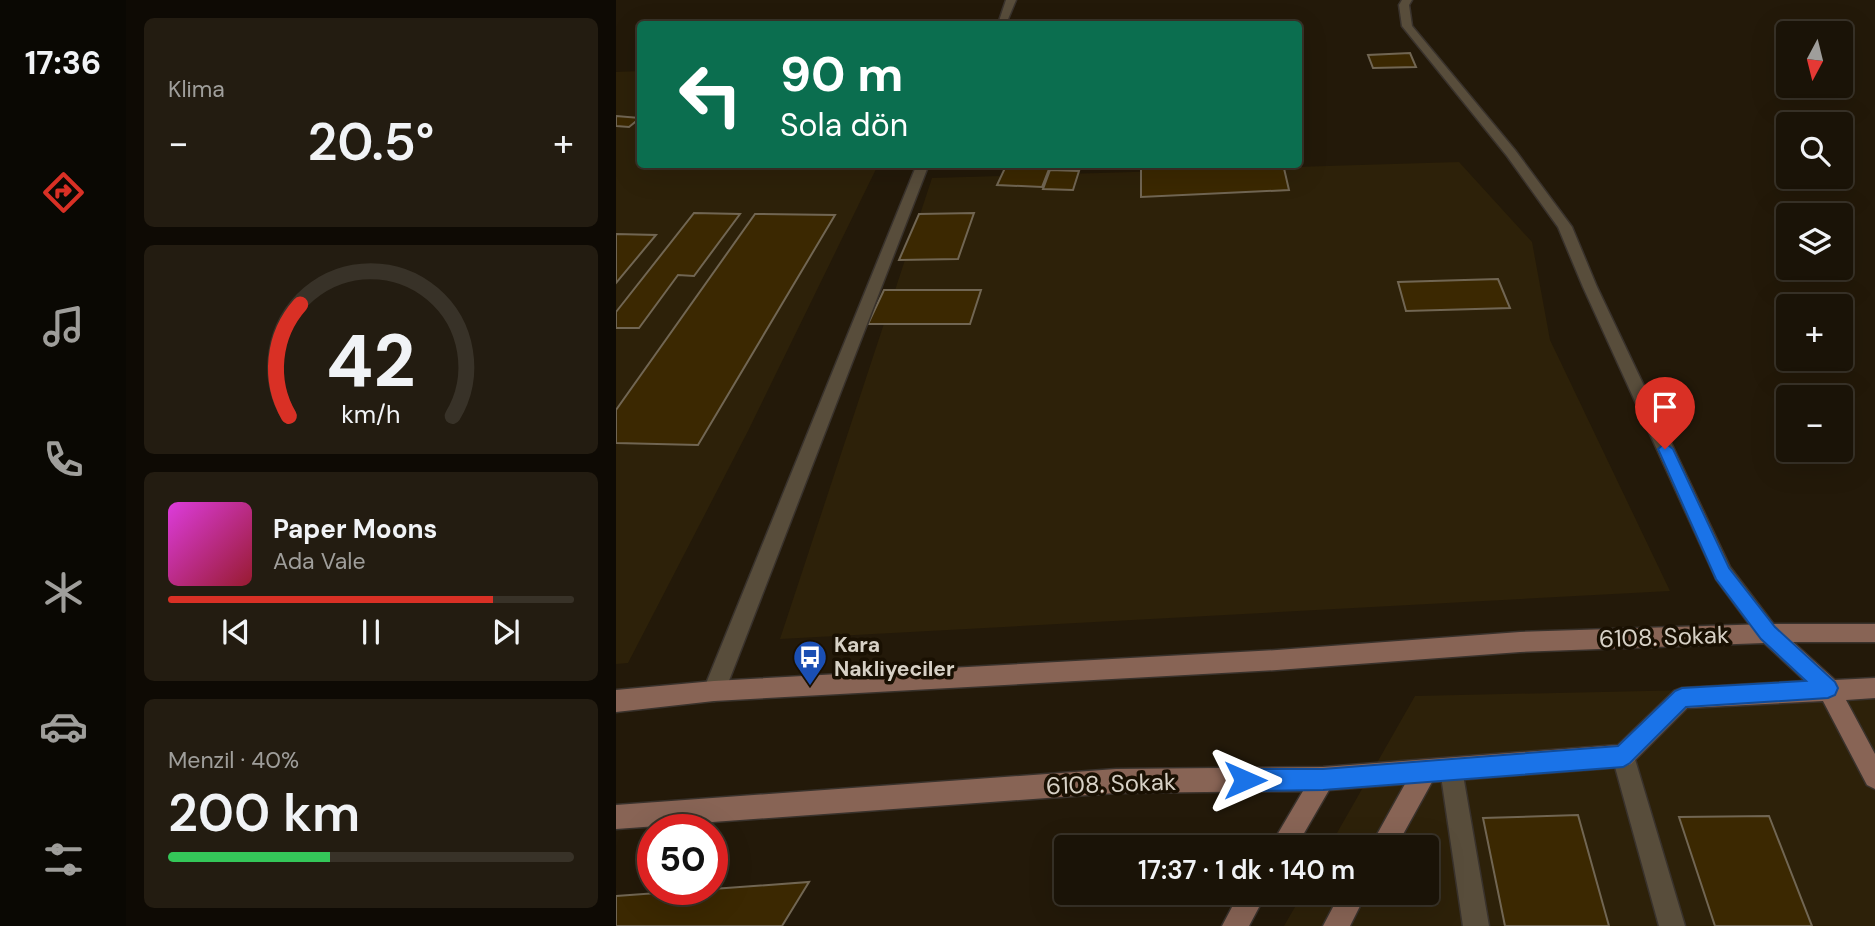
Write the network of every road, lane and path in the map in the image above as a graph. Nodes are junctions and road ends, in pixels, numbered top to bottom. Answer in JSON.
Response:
{"nodes":[{"id":1,"x":1011,"y":0,"type":"edge"},
{"id":2,"x":1407,"y":0,"type":"edge"},
{"id":3,"x":1003,"y":21,"type":"edge"},
{"id":4,"x":920,"y":168,"type":"edge"},
{"id":5,"x":1768,"y":633,"type":"junction"},
{"id":6,"x":1875,"y":633,"type":"edge"},
{"id":7,"x":1828,"y":688,"type":"junction"},
{"id":8,"x":1875,"y":688,"type":"edge"},
{"id":9,"x":714,"y":691,"type":"junction"},
{"id":10,"x":616,"y":701,"type":"edge"},
{"id":11,"x":1623,"y":756,"type":"junction"},
{"id":12,"x":1438,"y":770,"type":"junction"},
{"id":13,"x":1875,"y":777,"type":"edge"},
{"id":14,"x":1323,"y":779,"type":"junction"},
{"id":15,"x":616,"y":817,"type":"edge"},
{"id":16,"x":1289,"y":835,"type":"edge"},
{"id":17,"x":1391,"y":835,"type":"edge"},
{"id":18,"x":1247,"y":905,"type":"edge"},
{"id":19,"x":1348,"y":905,"type":"edge"},
{"id":20,"x":1235,"y":926,"type":"edge"},
{"id":21,"x":1336,"y":926,"type":"edge"},
{"id":22,"x":1476,"y":926,"type":"edge"},
{"id":23,"x":1672,"y":926,"type":"edge"}],
"edges":[{"from":1,"to":3,"type":"street"},
{"from":2,"to":5,"type":"street"},
{"from":4,"to":9,"type":"street"},
{"from":5,"to":6,"type":"main road","name":"6108. Sokak"},
{"from":5,"to":7,"type":"main road"},
{"from":5,"to":9,"type":"main road","name":"6108. Sokak"},
{"from":7,"to":8,"type":"main road"},
{"from":7,"to":11,"type":"main road"},
{"from":7,"to":13,"type":"main road"},
{"from":9,"to":10,"type":"main road","name":"6108. Sokak"},
{"from":11,"to":12,"type":"main road","name":"6108. Sokak"},
{"from":11,"to":23,"type":"street"},
{"from":12,"to":14,"type":"main road","name":"6108. Sokak"},
{"from":12,"to":17,"type":"main road"},
{"from":12,"to":22,"type":"street"},
{"from":14,"to":15,"type":"main road","name":"6108. Sokak"},
{"from":14,"to":16,"type":"main road"},
{"from":18,"to":20,"type":"main road"},
{"from":19,"to":21,"type":"main road"}]}
